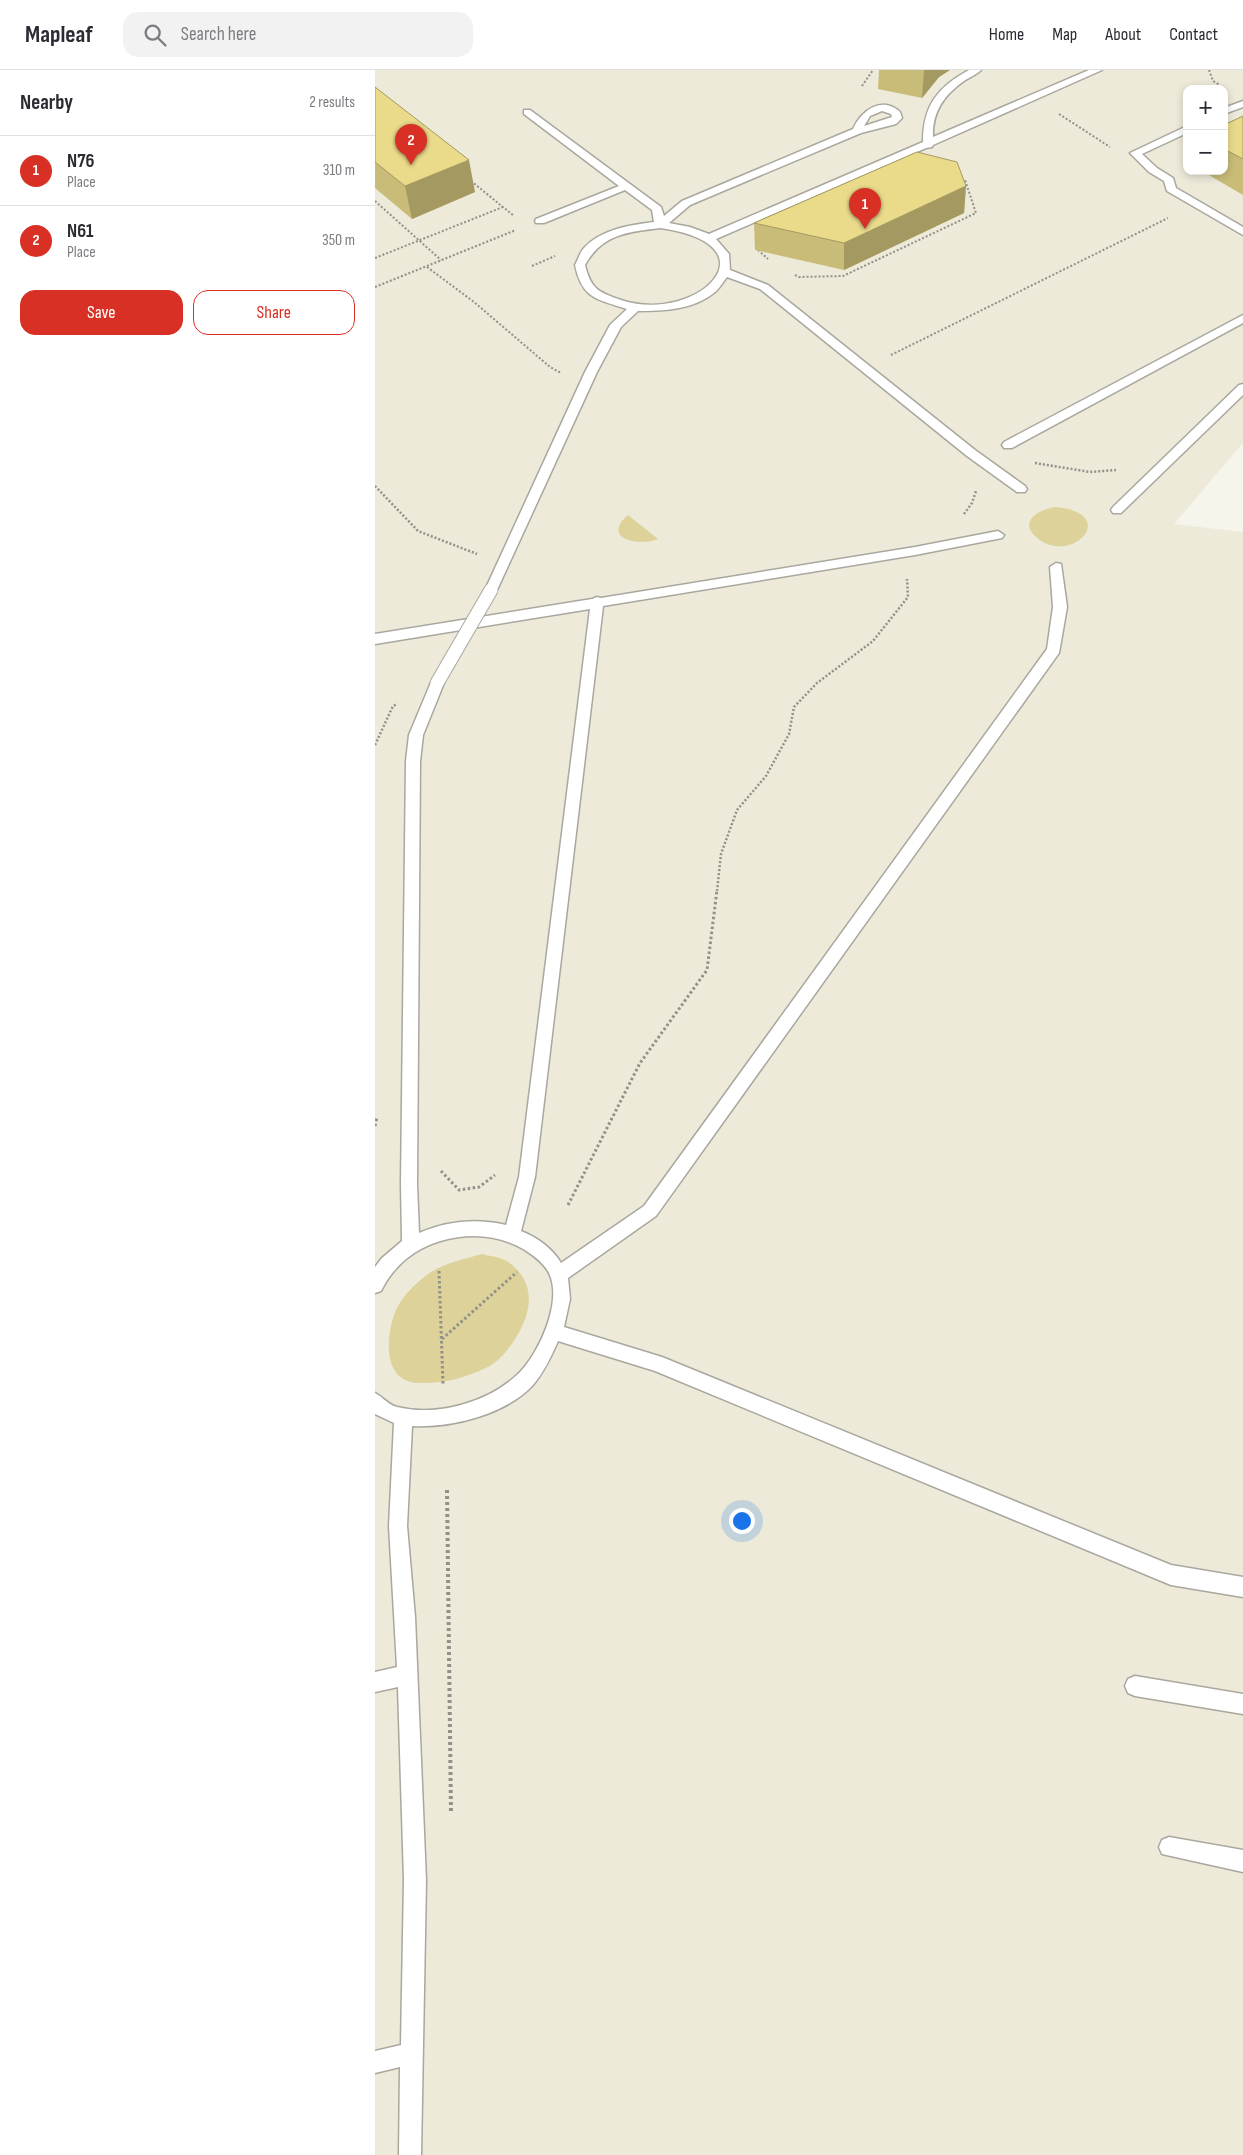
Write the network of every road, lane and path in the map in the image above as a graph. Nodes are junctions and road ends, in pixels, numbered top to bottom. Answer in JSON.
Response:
{"nodes":[{"id":1,"x":873,"y":70,"type":"edge"},
{"id":2,"x":976,"y":70,"type":"edge"},
{"id":3,"x":1097,"y":70,"type":"edge"},
{"id":4,"x":857,"y":93,"type":"dead end"},
{"id":5,"x":1037,"y":97,"type":"junction"},
{"id":6,"x":1243,"y":104,"type":"edge"},
{"id":7,"x":1228,"y":110,"type":"edge"},
{"id":8,"x":527,"y":112,"type":"dead end"},
{"id":9,"x":1185,"y":130,"type":"edge"},
{"id":10,"x":857,"y":131,"type":"dead end"},
{"id":11,"x":928,"y":145,"type":"junction"},
{"id":12,"x":1111,"y":148,"type":"dead end"},
{"id":13,"x":469,"y":179,"type":"dead end"},
{"id":14,"x":965,"y":180,"type":"edge"},
{"id":15,"x":627,"y":186,"type":"junction"},
{"id":16,"x":375,"y":201,"type":"edge"},
{"id":17,"x":503,"y":207,"type":"junction"},
{"id":18,"x":1205,"y":209,"type":"junction"},
{"id":19,"x":520,"y":221,"type":"dead end"},
{"id":20,"x":540,"y":221,"type":"dead end"},
{"id":21,"x":660,"y":225,"type":"junction"},
{"id":22,"x":734,"y":228,"type":"junction"},
{"id":23,"x":518,"y":230,"type":"dead end"},
{"id":24,"x":1243,"y":232,"type":"edge"},
{"id":25,"x":709,"y":238,"type":"junction"},
{"id":26,"x":419,"y":240,"type":"junction"},
{"id":27,"x":375,"y":258,"type":"edge"},
{"id":28,"x":441,"y":260,"type":"junction"},
{"id":29,"x":773,"y":262,"type":"dead end"},
{"id":30,"x":427,"y":266,"type":"junction"},
{"id":31,"x":725,"y":272,"type":"junction"},
{"id":32,"x":790,"y":272,"type":"dead end"},
{"id":33,"x":799,"y":277,"type":"junction"},
{"id":34,"x":799,"y":282,"type":"dead end"},
{"id":35,"x":375,"y":287,"type":"edge"},
{"id":36,"x":635,"y":308,"type":"junction"},
{"id":37,"x":1243,"y":318,"type":"edge"},
{"id":38,"x":886,"y":358,"type":"dead end"},
{"id":39,"x":584,"y":386,"type":"junction"},
{"id":40,"x":1243,"y":388,"type":"edge"},
{"id":41,"x":1008,"y":445,"type":"dead end"},
{"id":42,"x":1027,"y":462,"type":"dead end"},
{"id":43,"x":1117,"y":470,"type":"dead end"},
{"id":44,"x":978,"y":484,"type":"dead end"},
{"id":45,"x":375,"y":486,"type":"edge"},
{"id":46,"x":1021,"y":489,"type":"dead end"},
{"id":47,"x":1117,"y":510,"type":"dead end"},
{"id":48,"x":961,"y":518,"type":"dead end"},
{"id":49,"x":998,"y":535,"type":"dead end"},
{"id":50,"x":507,"y":559,"type":"junction"},
{"id":51,"x":1055,"y":567,"type":"dead end"},
{"id":52,"x":907,"y":578,"type":"dead end"},
{"id":53,"x":597,"y":601,"type":"junction"},
{"id":54,"x":375,"y":639,"type":"edge"},
{"id":55,"x":563,"y":1204,"type":"dead end"},
{"id":56,"x":568,"y":1205,"type":"junction"},
{"id":57,"x":577,"y":1208,"type":"dead end"},
{"id":58,"x":512,"y":1234,"type":"junction"},
{"id":59,"x":411,"y":1245,"type":"junction"},
{"id":60,"x":439,"y":1271,"type":"dead end"},
{"id":61,"x":518,"y":1271,"type":"dead end"},
{"id":62,"x":559,"y":1274,"type":"junction"},
{"id":63,"x":376,"y":1278,"type":"edge"},
{"id":64,"x":554,"y":1332,"type":"junction"},
{"id":65,"x":441,"y":1340,"type":"junction"},
{"id":66,"x":443,"y":1384,"type":"dead end"},
{"id":67,"x":375,"y":1402,"type":"edge"},
{"id":68,"x":403,"y":1418,"type":"junction"},
{"id":69,"x":447,"y":1490,"type":"dead end"},
{"id":70,"x":1243,"y":1587,"type":"edge"},
{"id":71,"x":407,"y":1675,"type":"junction"},
{"id":72,"x":375,"y":1682,"type":"edge"},
{"id":73,"x":1135,"y":1686,"type":"dead end"},
{"id":74,"x":1243,"y":1704,"type":"edge"},
{"id":75,"x":451,"y":1813,"type":"dead end"},
{"id":76,"x":1169,"y":1847,"type":"dead end"},
{"id":77,"x":1243,"y":1862,"type":"edge"},
{"id":78,"x":413,"y":2053,"type":"junction"},
{"id":79,"x":375,"y":2062,"type":"edge"},
{"id":80,"x":410,"y":2155,"type":"edge"}],
"edges":[{"from":1,"to":4,"type":"path"},
{"from":2,"to":11,"type":"lane"},
{"from":3,"to":5,"type":"lane"},
{"from":5,"to":11,"type":"lane"},
{"from":5,"to":12,"type":"path"},
{"from":6,"to":7,"type":"lane"},
{"from":8,"to":15,"type":"lane"},
{"from":9,"to":18,"type":"lane"},
{"from":10,"to":21,"type":"lane"},
{"from":11,"to":22,"type":"lane"},
{"from":13,"to":17,"type":"path"},
{"from":14,"to":33,"type":"path"},
{"from":15,"to":20,"type":"lane"},
{"from":15,"to":21,"type":"lane"},
{"from":16,"to":26,"type":"path"},
{"from":17,"to":19,"type":"path"},
{"from":17,"to":26,"type":"path"},
{"from":18,"to":24,"type":"lane"},
{"from":18,"to":38,"type":"path"},
{"from":21,"to":25,"type":"lane"},
{"from":21,"to":36,"type":"lane"},
{"from":22,"to":25,"type":"lane"},
{"from":22,"to":29,"type":"path"},
{"from":23,"to":28,"type":"path"},
{"from":25,"to":31,"type":"lane"},
{"from":26,"to":27,"type":"path"},
{"from":26,"to":28,"type":"path"},
{"from":28,"to":30,"type":"path"},
{"from":30,"to":35,"type":"path"},
{"from":30,"to":39,"type":"path"},
{"from":31,"to":36,"type":"lane"},
{"from":31,"to":46,"type":"lane"},
{"from":32,"to":33,"type":"path"},
{"from":33,"to":34,"type":"path"},
{"from":36,"to":39,"type":"lane"},
{"from":37,"to":41,"type":"lane"},
{"from":39,"to":50,"type":"lane"},
{"from":40,"to":47,"type":"lane"},
{"from":42,"to":43,"type":"path"},
{"from":44,"to":48,"type":"path"},
{"from":45,"to":50,"type":"path"},
{"from":49,"to":53,"type":"lane"},
{"from":50,"to":59,"type":"lane","bridge":true},
{"from":51,"to":62,"type":"lane"},
{"from":52,"to":56,"type":"path"},
{"from":53,"to":54,"type":"lane"},
{"from":53,"to":58,"type":"lane"},
{"from":55,"to":56,"type":"path"},
{"from":56,"to":57,"type":"path"},
{"from":58,"to":59,"type":"lane"},
{"from":58,"to":62,"type":"lane"},
{"from":59,"to":63,"type":"lane"},
{"from":60,"to":65,"type":"path"},
{"from":61,"to":65,"type":"path"},
{"from":62,"to":64,"type":"lane"},
{"from":64,"to":68,"type":"lane"},
{"from":64,"to":70,"type":"lane"},
{"from":65,"to":66,"type":"path"},
{"from":67,"to":68,"type":"lane"},
{"from":68,"to":71,"type":"lane"},
{"from":69,"to":75,"type":"path"},
{"from":71,"to":72,"type":"lane"},
{"from":71,"to":78,"type":"lane"},
{"from":73,"to":74,"type":"lane"},
{"from":76,"to":77,"type":"lane"},
{"from":78,"to":79,"type":"lane"},
{"from":78,"to":80,"type":"lane"}]}
